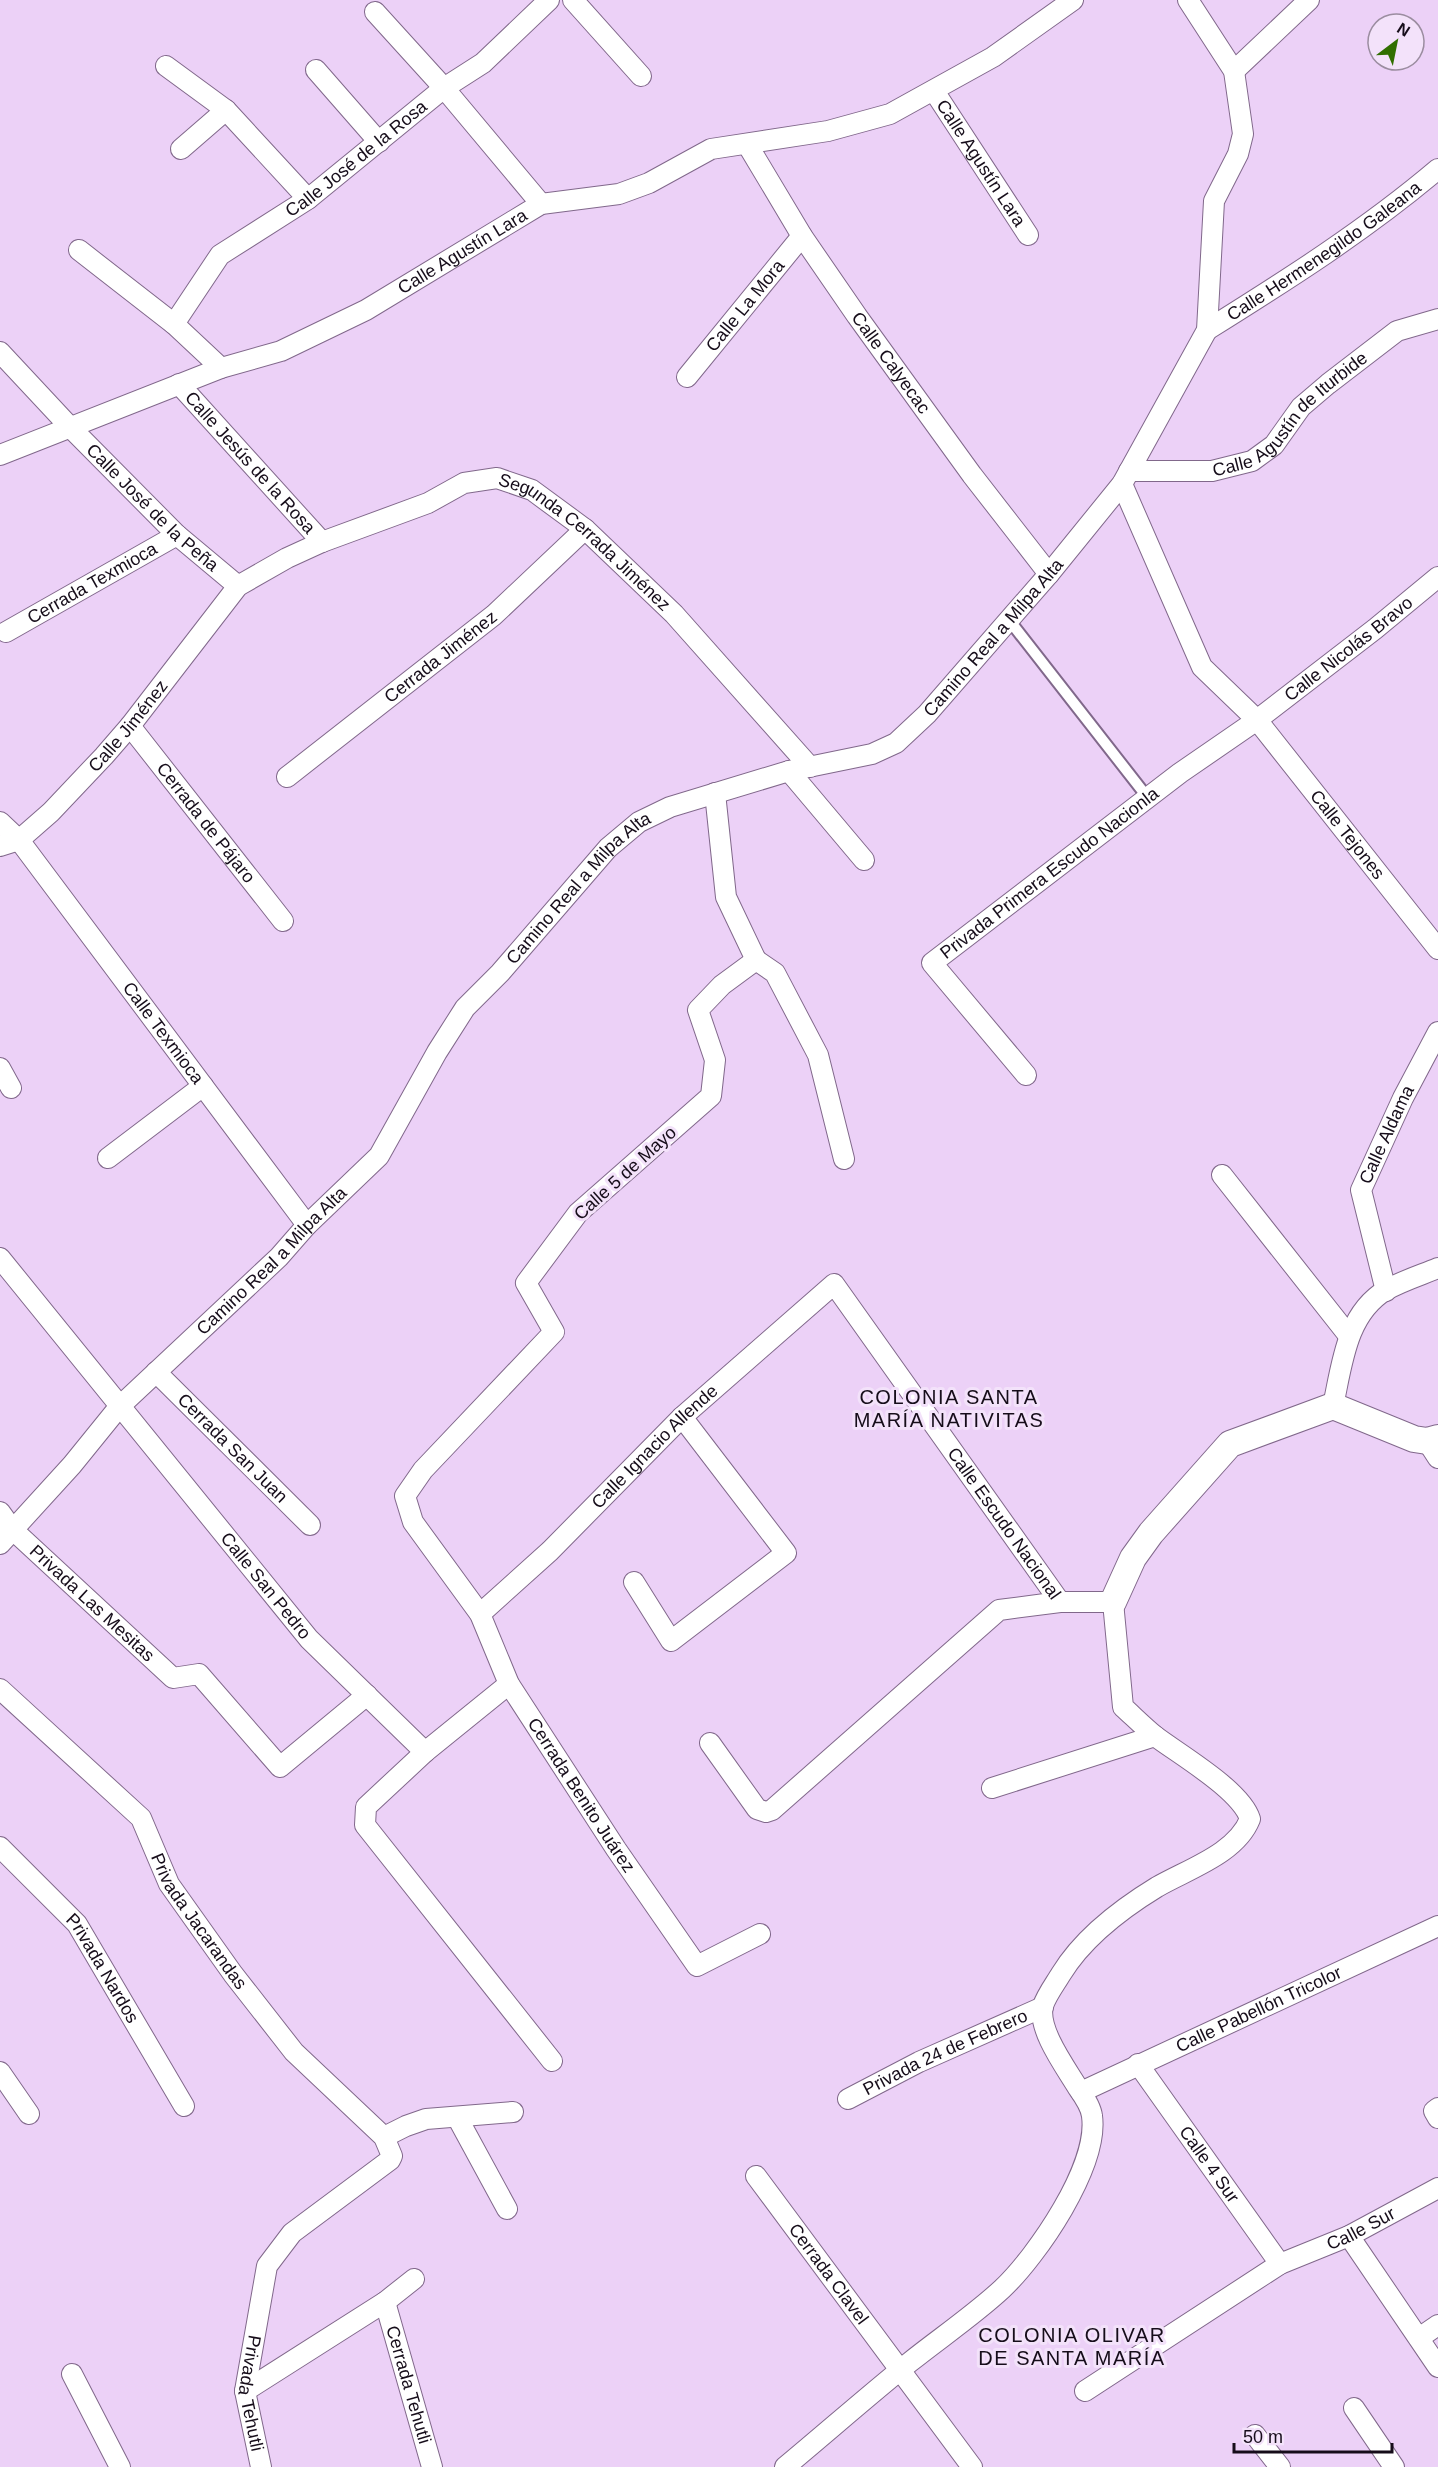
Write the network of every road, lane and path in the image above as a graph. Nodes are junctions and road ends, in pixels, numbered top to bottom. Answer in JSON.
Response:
{"nodes":[{"id":1,"x":549,"y":0,"type":"edge"},
{"id":2,"x":573,"y":0,"type":"edge"},
{"id":3,"x":1073,"y":0,"type":"edge"},
{"id":4,"x":1188,"y":0,"type":"edge"},
{"id":5,"x":1309,"y":0,"type":"edge"},
{"id":6,"x":375,"y":12,"type":"dead end"},
{"id":7,"x":166,"y":66,"type":"dead end"},
{"id":8,"x":316,"y":69,"type":"dead end"},
{"id":9,"x":1234,"y":71,"type":"junction"},
{"id":10,"x":640,"y":76,"type":"dead end"},
{"id":11,"x":444,"y":88,"type":"junction"},
{"id":12,"x":934,"y":91,"type":"junction"},
{"id":13,"x":226,"y":110,"type":"junction"},
{"id":14,"x":379,"y":142,"type":"junction"},
{"id":15,"x":747,"y":144,"type":"junction"},
{"id":16,"x":181,"y":149,"type":"dead end"},
{"id":17,"x":1438,"y":169,"type":"edge"},
{"id":18,"x":308,"y":199,"type":"junction"},
{"id":19,"x":541,"y":204,"type":"junction"},
{"id":20,"x":1028,"y":235,"type":"dead end"},
{"id":21,"x":802,"y":236,"type":"junction"},
{"id":22,"x":79,"y":249,"type":"dead end"},
{"id":23,"x":1438,"y":319,"type":"edge"},
{"id":24,"x":174,"y":324,"type":"junction"},
{"id":25,"x":1207,"y":330,"type":"junction"},
{"id":26,"x":0,"y":352,"type":"edge"},
{"id":27,"x":221,"y":368,"type":"junction"},
{"id":28,"x":687,"y":377,"type":"dead end"},
{"id":29,"x":179,"y":384,"type":"junction"},
{"id":30,"x":69,"y":426,"type":"junction"},
{"id":31,"x":0,"y":454,"type":"edge"},
{"id":32,"x":1125,"y":478,"type":"junction"},
{"id":33,"x":585,"y":529,"type":"junction"},
{"id":34,"x":177,"y":535,"type":"junction"},
{"id":35,"x":322,"y":542,"type":"junction"},
{"id":36,"x":1049,"y":574,"type":"junction"},
{"id":37,"x":1438,"y":578,"type":"edge"},
{"id":38,"x":238,"y":586,"type":"junction"},
{"id":39,"x":1009,"y":620,"type":"junction"},
{"id":40,"x":6,"y":632,"type":"dead end"},
{"id":41,"x":1257,"y":720,"type":"junction"},
{"id":42,"x":130,"y":726,"type":"junction"},
{"id":43,"x":810,"y":767,"type":"junction"},
{"id":44,"x":789,"y":771,"type":"junction"},
{"id":45,"x":287,"y":777,"type":"dead end"},
{"id":46,"x":715,"y":793,"type":"junction"},
{"id":47,"x":1148,"y":798,"type":"junction"},
{"id":48,"x":0,"y":822,"type":"edge"},
{"id":49,"x":9,"y":843,"type":"edge"},
{"id":50,"x":864,"y":860,"type":"dead end"},
{"id":51,"x":283,"y":921,"type":"dead end"},
{"id":52,"x":1438,"y":950,"type":"edge"},
{"id":53,"x":756,"y":960,"type":"junction"},
{"id":54,"x":1438,"y":1032,"type":"edge"},
{"id":55,"x":0,"y":1068,"type":"edge"},
{"id":56,"x":1026,"y":1075,"type":"dead end"},
{"id":57,"x":203,"y":1086,"type":"junction"},
{"id":58,"x":11,"y":1088,"type":"dead end"},
{"id":59,"x":108,"y":1158,"type":"dead end"},
{"id":60,"x":844,"y":1159,"type":"dead end"},
{"id":61,"x":1222,"y":1175,"type":"dead end"},
{"id":62,"x":307,"y":1226,"type":"junction"},
{"id":63,"x":0,"y":1258,"type":"edge"},
{"id":64,"x":1438,"y":1268,"type":"edge"},
{"id":65,"x":834,"y":1284,"type":"joint"},
{"id":66,"x":1386,"y":1291,"type":"junction"},
{"id":67,"x":1349,"y":1336,"type":"junction"},
{"id":68,"x":156,"y":1372,"type":"junction"},
{"id":69,"x":1333,"y":1406,"type":"junction"},
{"id":70,"x":119,"y":1407,"type":"junction"},
{"id":71,"x":682,"y":1417,"type":"junction"},
{"id":72,"x":1434,"y":1446,"type":"edge"},
{"id":73,"x":0,"y":1512,"type":"edge"},
{"id":74,"x":310,"y":1525,"type":"dead end"},
{"id":75,"x":13,"y":1530,"type":"junction"},
{"id":76,"x":0,"y":1544,"type":"edge"},
{"id":77,"x":634,"y":1582,"type":"dead end"},
{"id":78,"x":1060,"y":1602,"type":"junction"},
{"id":79,"x":1113,"y":1602,"type":"junction"},
{"id":80,"x":480,"y":1614,"type":"junction"},
{"id":81,"x":509,"y":1684,"type":"junction"},
{"id":82,"x":0,"y":1689,"type":"edge"},
{"id":83,"x":367,"y":1695,"type":"junction"},
{"id":84,"x":1155,"y":1736,"type":"junction"},
{"id":85,"x":710,"y":1743,"type":"dead end"},
{"id":86,"x":425,"y":1752,"type":"junction"},
{"id":87,"x":992,"y":1788,"type":"dead end"},
{"id":88,"x":0,"y":1847,"type":"edge"},
{"id":89,"x":1438,"y":1926,"type":"edge"},
{"id":90,"x":760,"y":1934,"type":"dead end"},
{"id":91,"x":1043,"y":2007,"type":"junction"},
{"id":92,"x":552,"y":2061,"type":"dead end"},
{"id":93,"x":1138,"y":2064,"type":"junction"},
{"id":94,"x":0,"y":2072,"type":"edge"},
{"id":95,"x":1081,"y":2092,"type":"junction"},
{"id":96,"x":848,"y":2099,"type":"dead end"},
{"id":97,"x":184,"y":2106,"type":"dead end"},
{"id":98,"x":1438,"y":2108,"type":"edge"},
{"id":99,"x":513,"y":2112,"type":"dead end"},
{"id":100,"x":29,"y":2114,"type":"dead end"},
{"id":101,"x":457,"y":2117,"type":"junction"},
{"id":102,"x":1438,"y":2118,"type":"edge"},
{"id":103,"x":384,"y":2137,"type":"junction"},
{"id":104,"x":756,"y":2176,"type":"dead end"},
{"id":105,"x":1438,"y":2188,"type":"edge"},
{"id":106,"x":507,"y":2209,"type":"dead end"},
{"id":107,"x":1349,"y":2236,"type":"junction"},
{"id":108,"x":1280,"y":2264,"type":"junction"},
{"id":109,"x":414,"y":2279,"type":"dead end"},
{"id":110,"x":385,"y":2302,"type":"junction"},
{"id":111,"x":1438,"y":2325,"type":"edge"},
{"id":112,"x":1419,"y":2338,"type":"junction"},
{"id":113,"x":1438,"y":2367,"type":"edge"},
{"id":114,"x":899,"y":2371,"type":"junction"},
{"id":115,"x":72,"y":2374,"type":"dead end"},
{"id":116,"x":245,"y":2391,"type":"junction"},
{"id":117,"x":1085,"y":2391,"type":"dead end"},
{"id":118,"x":1354,"y":2408,"type":"dead end"},
{"id":119,"x":1255,"y":2435,"type":"dead end"},
{"id":120,"x":120,"y":2467,"type":"edge"},
{"id":121,"x":261,"y":2467,"type":"edge"},
{"id":122,"x":432,"y":2467,"type":"edge"},
{"id":123,"x":785,"y":2467,"type":"edge"},
{"id":124,"x":972,"y":2467,"type":"edge"},
{"id":125,"x":1280,"y":2467,"type":"edge"},
{"id":126,"x":1394,"y":2467,"type":"edge"}],
"edges":[{"from":1,"to":11,"type":"street","name":"Calle José de la Rosa"},
{"from":2,"to":10,"type":"street"},
{"from":3,"to":12,"type":"street","name":"Calle Agustín Lara"},
{"from":4,"to":9,"type":"street"},
{"from":5,"to":9,"type":"street"},
{"from":6,"to":11,"type":"street"},
{"from":7,"to":13,"type":"street"},
{"from":8,"to":14,"type":"street"},
{"from":9,"to":25,"type":"street"},
{"from":11,"to":14,"type":"street","name":"Calle José de la Rosa"},
{"from":11,"to":19,"type":"street"},
{"from":12,"to":15,"type":"street","name":"Calle Agustín Lara"},
{"from":12,"to":20,"type":"street","name":"Calle Agustín Lara"},
{"from":13,"to":16,"type":"street"},
{"from":13,"to":18,"type":"street"},
{"from":14,"to":18,"type":"street","name":"Calle José de la Rosa"},
{"from":15,"to":19,"type":"street","name":"Calle Agustín Lara"},
{"from":15,"to":21,"type":"street","name":"Calle Calyecac"},
{"from":17,"to":25,"type":"street","name":"Calle Hermenegildo Galeana"},
{"from":18,"to":24,"type":"street","name":"Calle José de la Rosa"},
{"from":19,"to":27,"type":"street","name":"Calle Agustín Lara"},
{"from":21,"to":28,"type":"street","name":"Calle La Mora"},
{"from":21,"to":36,"type":"street","name":"Calle Calyecac"},
{"from":22,"to":24,"type":"street"},
{"from":23,"to":32,"type":"street","name":"Calle Agustín de Iturbide"},
{"from":24,"to":27,"type":"street"},
{"from":25,"to":32,"type":"street","name":"Camino Real a Milpa Alta"},
{"from":26,"to":30,"type":"street"},
{"from":27,"to":29,"type":"street","name":"Calle Agustín Lara"},
{"from":29,"to":30,"type":"street","name":"Calle Agustín Lara"},
{"from":29,"to":35,"type":"street","name":"Calle Jesús de la Rosa"},
{"from":30,"to":31,"type":"street","name":"Calle Agustín Lara"},
{"from":30,"to":34,"type":"street","name":"Calle José de la Peña"},
{"from":32,"to":36,"type":"street","name":"Camino Real a Milpa Alta"},
{"from":32,"to":41,"type":"street","name":"Calle Tejones"},
{"from":33,"to":35,"type":"street","name":"Segunda Cerrada Jiménez"},
{"from":33,"to":43,"type":"street","name":"Segunda Cerrada Jiménez"},
{"from":33,"to":45,"type":"street","name":"Cerrada Jiménez"},
{"from":34,"to":38,"type":"street","name":"Calle José de la Peña"},
{"from":34,"to":40,"type":"street","name":"Cerrada Texmioca"},
{"from":35,"to":38,"type":"street","name":"Segunda Cerrada Jiménez"},
{"from":36,"to":39,"type":"street","name":"Camino Real a Milpa Alta"},
{"from":37,"to":41,"type":"street","name":"Calle Nicolás Bravo"},
{"from":38,"to":42,"type":"street","name":"Calle Jiménez"},
{"from":39,"to":43,"type":"street","name":"Camino Real a Milpa Alta"},
{"from":39,"to":47,"type":"lane"},
{"from":41,"to":47,"type":"street","name":"Privada Primera Escudo Nacionla"},
{"from":41,"to":52,"type":"street","name":"Calle Tejones"},
{"from":42,"to":49,"type":"street","name":"Calle Jiménez"},
{"from":42,"to":51,"type":"street","name":"Cerrada de Pájaro"},
{"from":43,"to":44,"type":"street","name":"Camino Real a Milpa Alta"},
{"from":44,"to":46,"type":"street","name":"Camino Real a Milpa Alta"},
{"from":44,"to":50,"type":"street"},
{"from":46,"to":53,"type":"street"},
{"from":46,"to":62,"type":"street","name":"Camino Real a Milpa Alta"},
{"from":47,"to":56,"type":"street","name":"Privada Primera Escudo Nacionla"},
{"from":48,"to":49,"type":"street","name":"Calle Texmioca"},
{"from":49,"to":57,"type":"street","name":"Calle Texmioca"},
{"from":53,"to":60,"type":"street"},
{"from":53,"to":80,"type":"street","name":"Calle 5 de Mayo"},
{"from":54,"to":66,"type":"street","name":"Calle Aldama"},
{"from":55,"to":58,"type":"street"},
{"from":57,"to":59,"type":"street"},
{"from":57,"to":62,"type":"street","name":"Calle Texmioca"},
{"from":61,"to":67,"type":"street"},
{"from":62,"to":68,"type":"street","name":"Camino Real a Milpa Alta"},
{"from":63,"to":70,"type":"street","name":"Calle San Pedro"},
{"from":64,"to":66,"type":"street"},
{"from":65,"to":71,"type":"street","name":"Calle Ignacio Allende"},
{"from":65,"to":78,"type":"street","name":"Calle Escudo Nacional"},
{"from":66,"to":67,"type":"street"},
{"from":67,"to":69,"type":"street"},
{"from":68,"to":70,"type":"street","name":"Camino Real a Milpa Alta"},
{"from":68,"to":74,"type":"street","name":"Cerrada San Juan"},
{"from":69,"to":72,"type":"street"},
{"from":69,"to":79,"type":"street"},
{"from":70,"to":75,"type":"street","name":"Camino Real a Milpa Alta"},
{"from":70,"to":83,"type":"street","name":"Calle San Pedro"},
{"from":71,"to":77,"type":"street"},
{"from":71,"to":80,"type":"street","name":"Calle Ignacio Allende"},
{"from":73,"to":75,"type":"street","name":"Privada Las Mesitas"},
{"from":75,"to":76,"type":"street","name":"Camino Real a Milpa Alta"},
{"from":75,"to":83,"type":"street","name":"Privada Las Mesitas"},
{"from":78,"to":79,"type":"street","name":"Calle Escudo Nacional"},
{"from":78,"to":85,"type":"street"},
{"from":79,"to":84,"type":"street"},
{"from":80,"to":81,"type":"street","name":"Cerrada Benito Juárez"},
{"from":81,"to":86,"type":"street"},
{"from":81,"to":90,"type":"street","name":"Cerrada Benito Juárez"},
{"from":82,"to":103,"type":"street","name":"Privada Jacarandas"},
{"from":83,"to":86,"type":"street","name":"Calle San Pedro"},
{"from":84,"to":87,"type":"street"},
{"from":84,"to":91,"type":"street"},
{"from":86,"to":92,"type":"street"},
{"from":88,"to":97,"type":"street","name":"Privada Nardos"},
{"from":89,"to":93,"type":"street","name":"Calle Pabellón Tricolor"},
{"from":91,"to":95,"type":"street"},
{"from":91,"to":96,"type":"street","name":"Privada 24 de Febrero"},
{"from":93,"to":95,"type":"street","name":"Calle Pabellón Tricolor"},
{"from":93,"to":108,"type":"street","name":"Calle 4 Sur"},
{"from":94,"to":100,"type":"street"},
{"from":95,"to":114,"type":"street"},
{"from":98,"to":102,"type":"street"},
{"from":99,"to":101,"type":"street"},
{"from":101,"to":103,"type":"street"},
{"from":101,"to":106,"type":"street"},
{"from":103,"to":116,"type":"street","name":"Privada Tehutli"},
{"from":104,"to":114,"type":"street","name":"Cerrada Clavel"},
{"from":105,"to":107,"type":"street","name":"Calle Sur"},
{"from":107,"to":108,"type":"street","name":"Calle Sur"},
{"from":107,"to":112,"type":"street"},
{"from":108,"to":117,"type":"street","name":"Calle Sur"},
{"from":109,"to":110,"type":"street"},
{"from":110,"to":116,"type":"street"},
{"from":110,"to":122,"type":"street","name":"Cerrada Tehutli"},
{"from":111,"to":112,"type":"street"},
{"from":112,"to":113,"type":"street"},
{"from":114,"to":123,"type":"street"},
{"from":114,"to":124,"type":"street","name":"Cerrada Clavel"},
{"from":115,"to":120,"type":"street"},
{"from":116,"to":121,"type":"street","name":"Privada Tehutli"},
{"from":118,"to":126,"type":"street"},
{"from":119,"to":125,"type":"street"}]}
